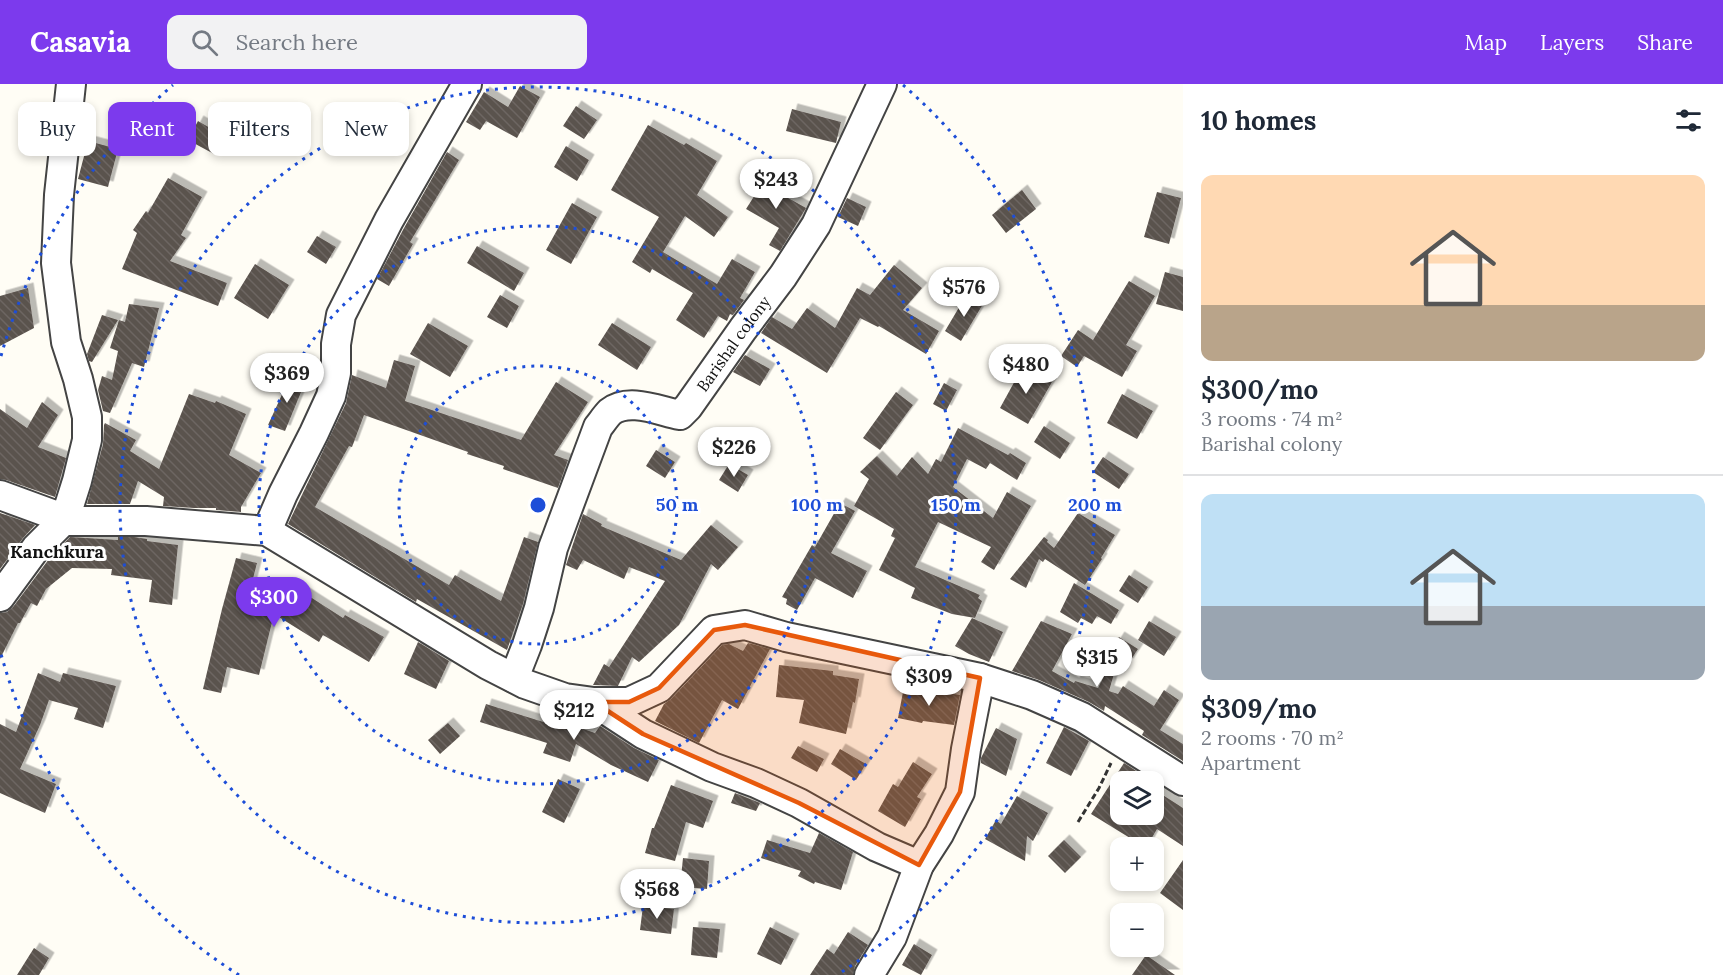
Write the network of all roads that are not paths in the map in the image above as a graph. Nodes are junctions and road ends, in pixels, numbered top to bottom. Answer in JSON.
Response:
{"nodes":[{"id":1,"x":71,"y":84,"type":"edge"},
{"id":2,"x":467,"y":84,"type":"edge"},
{"id":3,"x":882,"y":84,"type":"edge"},
{"id":4,"x":0,"y":495,"type":"edge"},
{"id":5,"x":64,"y":519,"type":"junction"},
{"id":6,"x":267,"y":531,"type":"junction"},
{"id":7,"x":0,"y":597,"type":"edge"},
{"id":8,"x":514,"y":678,"type":"junction"},
{"id":9,"x":980,"y":678,"type":"junction"},
{"id":10,"x":594,"y":702,"type":"junction"},
{"id":11,"x":1183,"y":781,"type":"edge"},
{"id":12,"x":919,"y":865,"type":"junction"},
{"id":13,"x":869,"y":975,"type":"edge"}],
"edges":[{"from":1,"to":5,"type":"street"},
{"from":2,"to":6,"type":"street"},
{"from":3,"to":8,"type":"street","name":"Barishal colony"},
{"from":4,"to":5,"type":"street"},
{"from":5,"to":6,"type":"street"},
{"from":5,"to":7,"type":"street"},
{"from":6,"to":8,"type":"street"},
{"from":8,"to":10,"type":"street"},
{"from":9,"to":10,"type":"street"},
{"from":9,"to":11,"type":"street"},
{"from":9,"to":12,"type":"street"},
{"from":10,"to":12,"type":"street"},
{"from":12,"to":13,"type":"street"}]}
